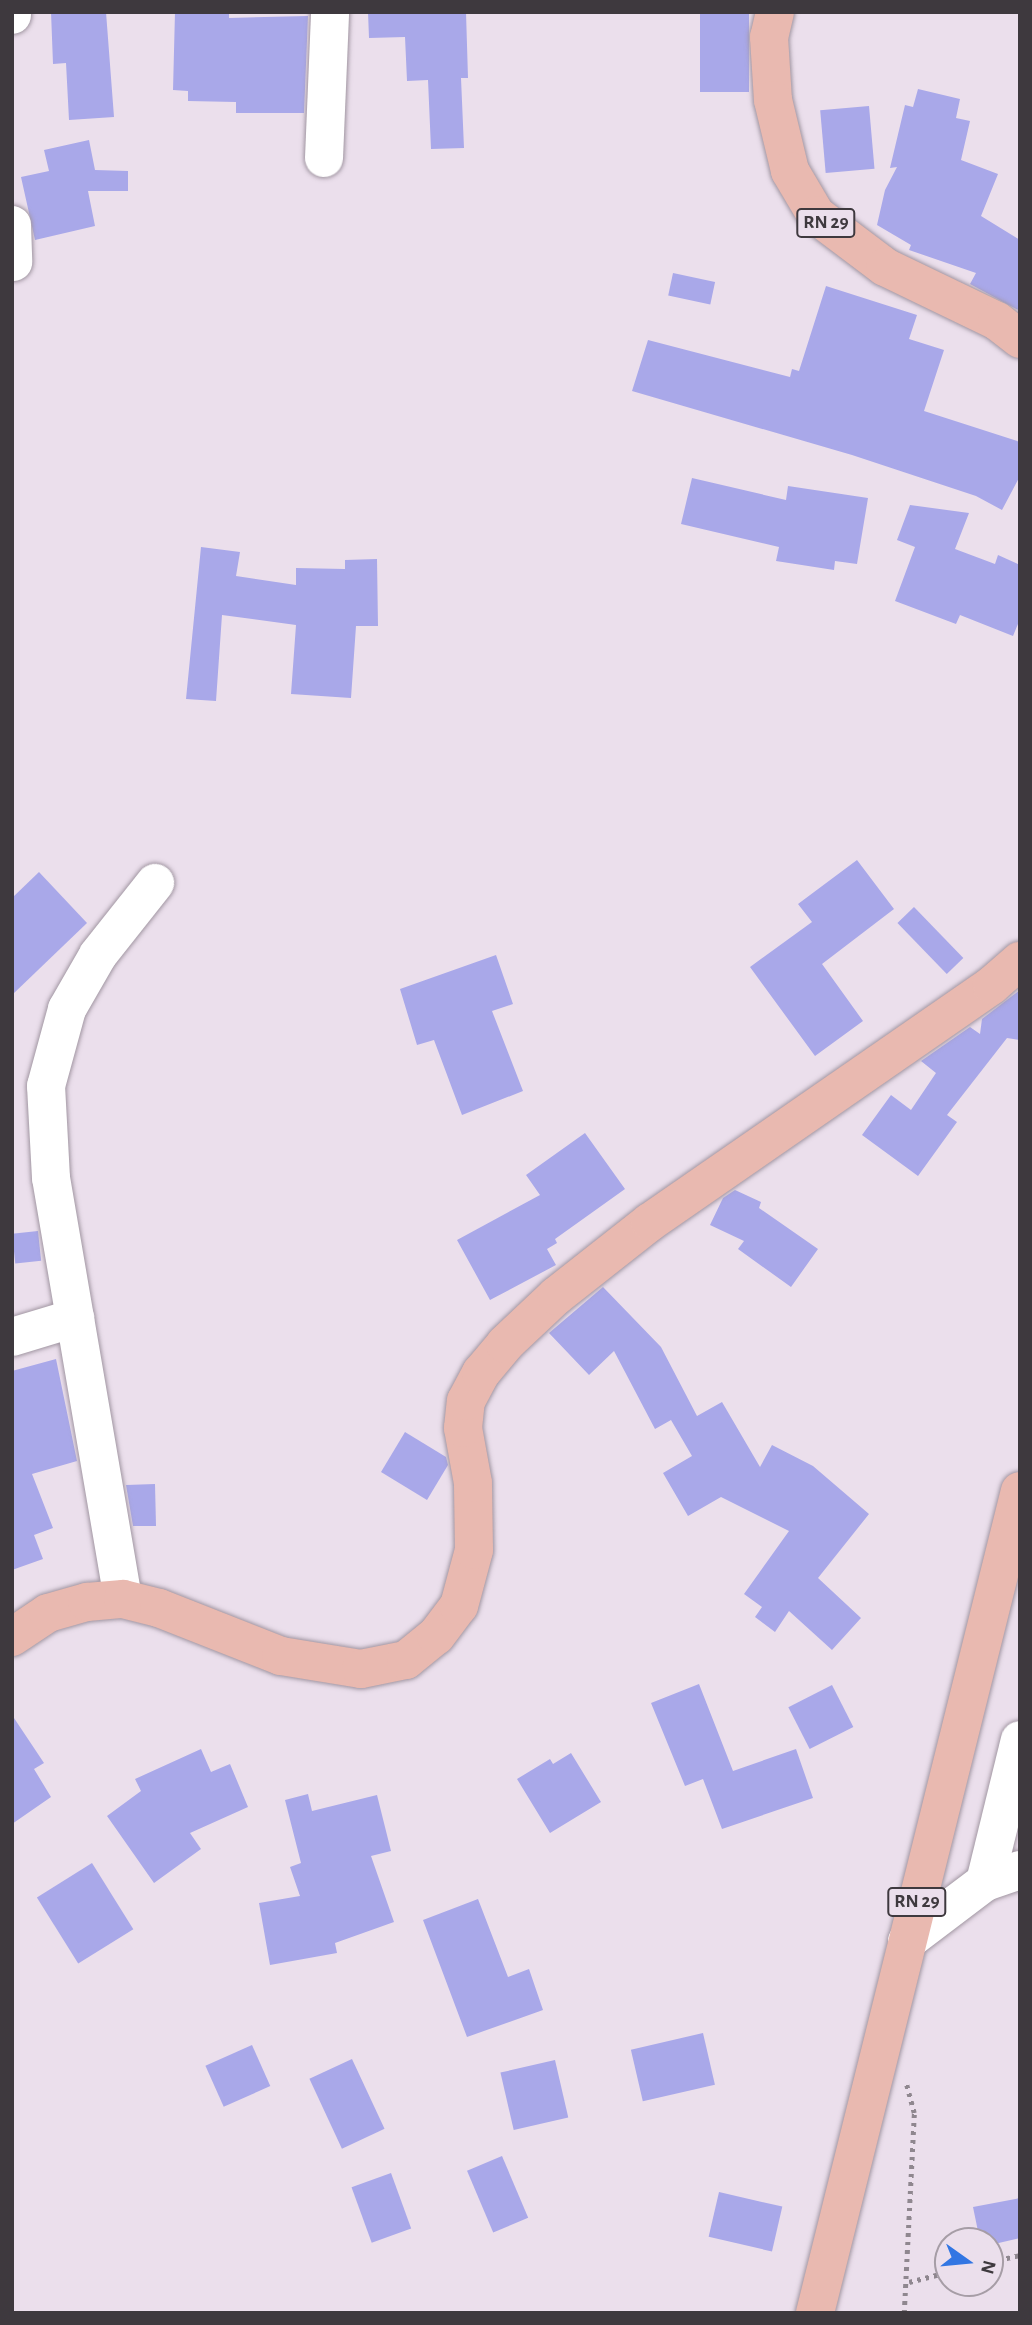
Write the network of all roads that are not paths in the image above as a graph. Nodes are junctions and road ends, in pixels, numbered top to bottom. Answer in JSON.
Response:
{"nodes":[{"id":1,"x":330,"y":12,"type":"edge"},
{"id":2,"x":775,"y":12,"type":"edge"},
{"id":3,"x":324,"y":158,"type":"dead end"},
{"id":4,"x":1020,"y":339,"type":"edge"},
{"id":5,"x":155,"y":883,"type":"dead end"},
{"id":6,"x":1020,"y":961,"type":"edge"},
{"id":7,"x":75,"y":1318,"type":"junction"},
{"id":8,"x":12,"y":1338,"type":"edge"},
{"id":9,"x":1020,"y":1491,"type":"edge"},
{"id":10,"x":123,"y":1599,"type":"junction"},
{"id":11,"x":12,"y":1637,"type":"edge"},
{"id":12,"x":1020,"y":1740,"type":"edge"},
{"id":13,"x":1002,"y":1876,"type":"edge"},
{"id":14,"x":907,"y":1941,"type":"junction"},
{"id":15,"x":815,"y":2313,"type":"edge"}],
"edges":[{"from":1,"to":3,"type":"street"},
{"from":2,"to":4,"type":"main road","name":"RN 29","number":"RN 29"},
{"from":5,"to":7,"type":"street"},
{"from":6,"to":10,"type":"main road"},
{"from":7,"to":8,"type":"street"},
{"from":7,"to":10,"type":"street"},
{"from":9,"to":14,"type":"main road","name":"RN 29","number":"RN 29"},
{"from":10,"to":11,"type":"main road"},
{"from":12,"to":13,"type":"street"},
{"from":13,"to":14,"type":"street"},
{"from":14,"to":15,"type":"main road","name":"RN 29","number":"RN 29"}]}
